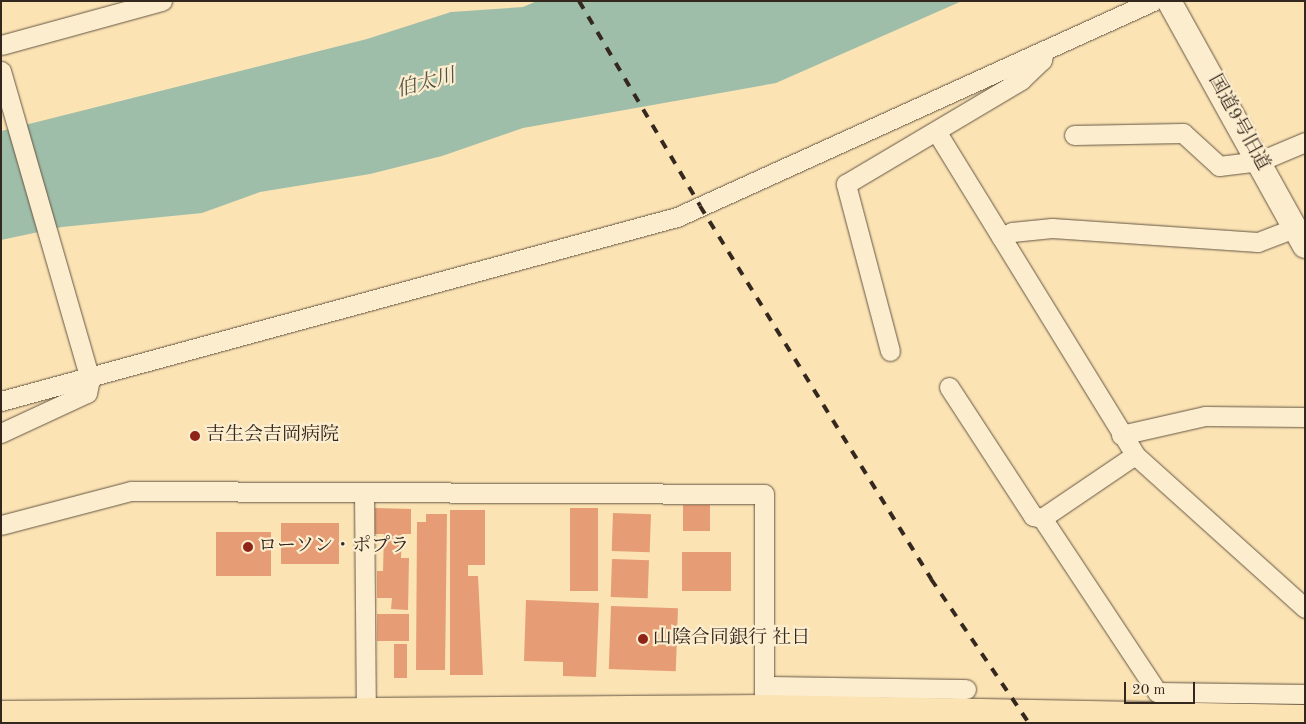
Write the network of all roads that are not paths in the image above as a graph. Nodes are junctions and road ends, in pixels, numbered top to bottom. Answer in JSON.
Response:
{"nodes":[{"id":1,"x":162,"y":1,"type":"edge"},
{"id":2,"x":1153,"y":1,"type":"edge"},
{"id":3,"x":1169,"y":1,"type":"edge"},
{"id":4,"x":1,"y":45,"type":"edge"},
{"id":5,"x":1044,"y":50,"type":"junction"},
{"id":6,"x":1,"y":71,"type":"edge"},
{"id":7,"x":936,"y":131,"type":"junction"},
{"id":8,"x":1074,"y":135,"type":"dead end"},
{"id":9,"x":1305,"y":142,"type":"edge"},
{"id":10,"x":1260,"y":162,"type":"junction"},
{"id":11,"x":1001,"y":237,"type":"junction"},
{"id":12,"x":1300,"y":237,"type":"edge"},
{"id":13,"x":890,"y":351,"type":"dead end"},
{"id":14,"x":87,"y":373,"type":"junction"},
{"id":15,"x":948,"y":387,"type":"dead end"},
{"id":16,"x":1,"y":401,"type":"edge"},
{"id":17,"x":1305,"y":418,"type":"edge"},
{"id":18,"x":1,"y":433,"type":"edge"},
{"id":19,"x":1122,"y":435,"type":"junction"},
{"id":20,"x":1135,"y":455,"type":"junction"},
{"id":21,"x":364,"y":492,"type":"junction"},
{"id":22,"x":1042,"y":518,"type":"junction"},
{"id":23,"x":1,"y":525,"type":"edge"},
{"id":24,"x":1305,"y":608,"type":"edge"},
{"id":25,"x":966,"y":689,"type":"dead end"},
{"id":26,"x":1305,"y":694,"type":"edge"},
{"id":27,"x":756,"y":707,"type":"edge"},
{"id":28,"x":1,"y":715,"type":"edge"},
{"id":29,"x":366,"y":717,"type":"edge"},
{"id":30,"x":1305,"y":719,"type":"edge"}],
"edges":[{"from":1,"to":4,"type":"street"},
{"from":2,"to":5,"type":"street"},
{"from":3,"to":10,"type":"street","name":"国道9号旧道"},
{"from":5,"to":7,"type":"street"},
{"from":5,"to":14,"type":"street"},
{"from":6,"to":14,"type":"street"},
{"from":7,"to":11,"type":"street"},
{"from":7,"to":13,"type":"street"},
{"from":8,"to":10,"type":"street"},
{"from":9,"to":10,"type":"street"},
{"from":10,"to":12,"type":"street","name":"国道9号旧道"},
{"from":11,"to":12,"type":"street"},
{"from":11,"to":19,"type":"street"},
{"from":14,"to":16,"type":"street"},
{"from":14,"to":18,"type":"street"},
{"from":15,"to":22,"type":"street"},
{"from":17,"to":19,"type":"street"},
{"from":19,"to":20,"type":"street"},
{"from":20,"to":22,"type":"street"},
{"from":20,"to":24,"type":"street"},
{"from":21,"to":23,"type":"street"},
{"from":21,"to":27,"type":"street"},
{"from":21,"to":29,"type":"street"},
{"from":22,"to":26,"type":"street"},
{"from":25,"to":27,"type":"street"},
{"from":27,"to":29,"type":"main road"},
{"from":27,"to":30,"type":"main road"},
{"from":28,"to":29,"type":"main road"}]}
